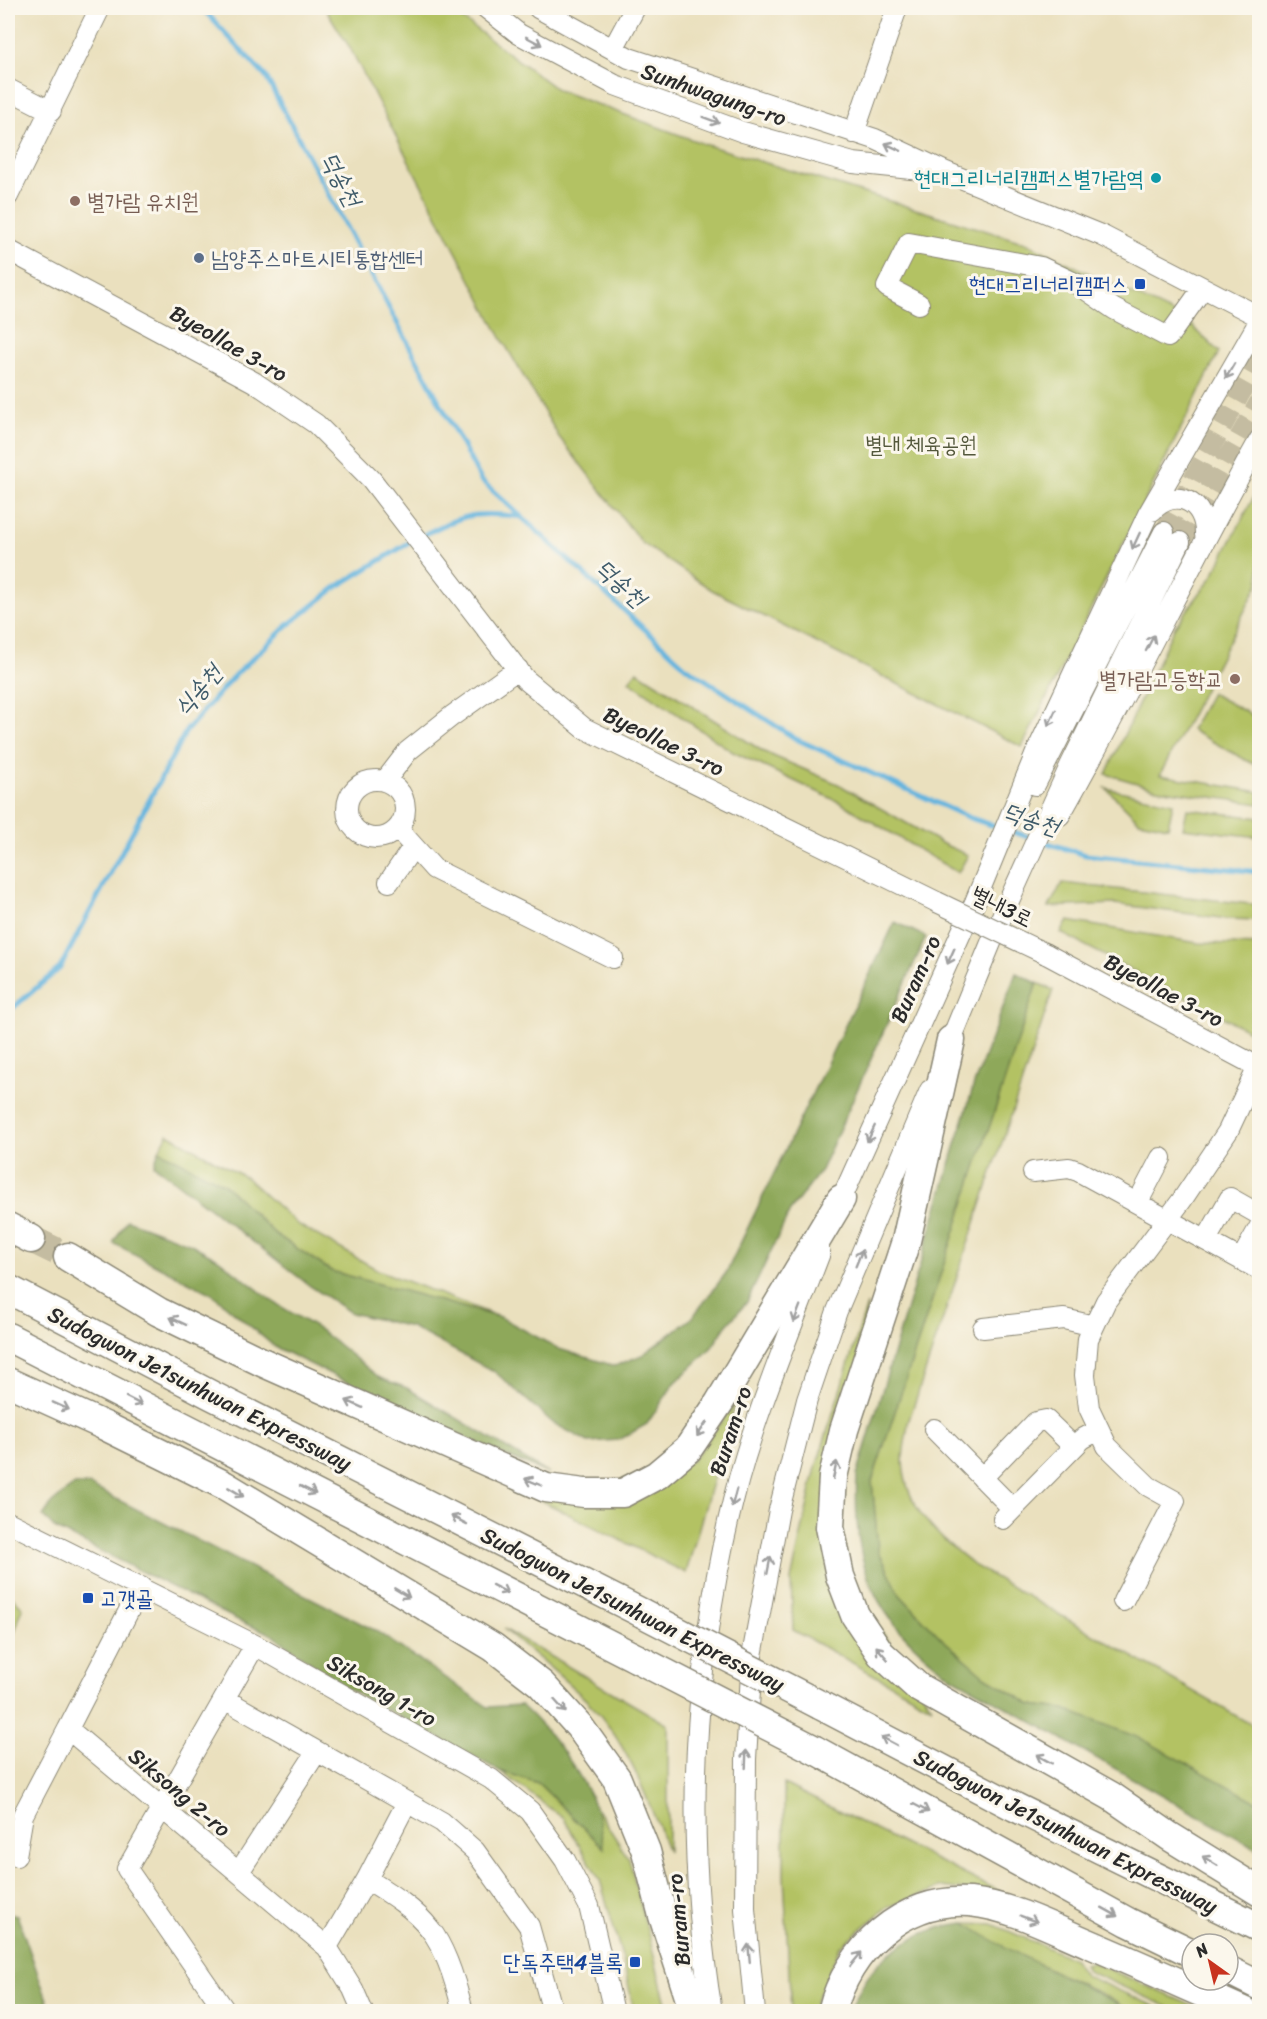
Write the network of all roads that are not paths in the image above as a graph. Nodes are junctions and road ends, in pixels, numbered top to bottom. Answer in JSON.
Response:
{"nodes":[{"id":1,"x":100,"y":8,"type":"edge"},
{"id":2,"x":486,"y":8,"type":"edge"},
{"id":3,"x":538,"y":8,"type":"edge"},
{"id":4,"x":635,"y":8,"type":"edge"},
{"id":5,"x":897,"y":8,"type":"edge"},
{"id":6,"x":612,"y":49,"type":"junction"},
{"id":7,"x":8,"y":89,"type":"edge"},
{"id":8,"x":51,"y":111,"type":"junction"},
{"id":9,"x":854,"y":133,"type":"junction"},
{"id":10,"x":946,"y":172,"type":"junction"},
{"id":11,"x":8,"y":196,"type":"edge"},
{"id":12,"x":8,"y":250,"type":"edge"},
{"id":13,"x":1203,"y":288,"type":"junction"},
{"id":14,"x":919,"y":304,"type":"dead end"},
{"id":15,"x":1260,"y":319,"type":"edge"},
{"id":16,"x":1260,"y":440,"type":"edge"},
{"id":17,"x":1148,"y":514,"type":"junction"},
{"id":18,"x":1205,"y":535,"type":"junction"},
{"id":19,"x":518,"y":669,"type":"junction"},
{"id":20,"x":1043,"y":755,"type":"junction"},
{"id":21,"x":1077,"y":768,"type":"junction"},
{"id":22,"x":386,"y":781,"type":"junction"},
{"id":23,"x":398,"y":829,"type":"junction"},
{"id":24,"x":412,"y":847,"type":"junction"},
{"id":25,"x":389,"y":882,"type":"dead end"},
{"id":26,"x":937,"y":902,"type":"joint"},
{"id":27,"x":1046,"y":954,"type":"joint"},
{"id":28,"x":613,"y":958,"type":"dead end"},
{"id":29,"x":951,"y":1040,"type":"junction"},
{"id":30,"x":1259,"y":1067,"type":"edge"},
{"id":31,"x":1161,"y":1158,"type":"dead end"},
{"id":32,"x":1033,"y":1172,"type":"dead end"},
{"id":33,"x":841,"y":1199,"type":"junction"},
{"id":34,"x":1138,"y":1202,"type":"junction"},
{"id":35,"x":1260,"y":1215,"type":"edge"},
{"id":36,"x":1168,"y":1218,"type":"junction"},
{"id":37,"x":1260,"y":1226,"type":"edge"},
{"id":38,"x":1206,"y":1240,"type":"junction"},
{"id":39,"x":68,"y":1257,"type":"tunnel mouth"},
{"id":40,"x":1241,"y":1260,"type":"junction"},
{"id":41,"x":1260,"y":1270,"type":"edge"},
{"id":42,"x":8,"y":1289,"type":"edge"},
{"id":43,"x":1094,"y":1326,"type":"junction"},
{"id":44,"x":983,"y":1328,"type":"dead end"},
{"id":45,"x":8,"y":1337,"type":"edge"},
{"id":46,"x":8,"y":1382,"type":"edge"},
{"id":47,"x":934,"y":1429,"type":"dead end"},
{"id":48,"x":1100,"y":1430,"type":"junction"},
{"id":49,"x":1074,"y":1447,"type":"junction"},
{"id":50,"x":982,"y":1478,"type":"junction"},
{"id":51,"x":8,"y":1521,"type":"edge"},
{"id":52,"x":141,"y":1587,"type":"junction"},
{"id":53,"x":1123,"y":1601,"type":"dead end"},
{"id":54,"x":255,"y":1645,"type":"junction"},
{"id":55,"x":226,"y":1700,"type":"junction"},
{"id":56,"x":68,"y":1729,"type":"junction"},
{"id":57,"x":316,"y":1753,"type":"junction"},
{"id":58,"x":407,"y":1802,"type":"junction"},
{"id":59,"x":162,"y":1810,"type":"junction"},
{"id":60,"x":16,"y":1856,"type":"dead end"},
{"id":61,"x":238,"y":1872,"type":"junction"},
{"id":62,"x":367,"y":1879,"type":"junction"},
{"id":63,"x":1260,"y":1892,"type":"edge"},
{"id":64,"x":1260,"y":1928,"type":"edge"},
{"id":65,"x":327,"y":1947,"type":"junction"},
{"id":66,"x":1180,"y":1947,"type":"edge"},
{"id":67,"x":1240,"y":1976,"type":"edge"},
{"id":68,"x":1260,"y":1986,"type":"edge"},
{"id":69,"x":226,"y":2012,"type":"edge"},
{"id":70,"x":363,"y":2012,"type":"edge"},
{"id":71,"x":463,"y":2012,"type":"edge"},
{"id":72,"x":553,"y":2012,"type":"edge"},
{"id":73,"x":614,"y":2012,"type":"edge"},
{"id":74,"x":694,"y":2012,"type":"edge"},
{"id":75,"x":712,"y":2012,"type":"edge"},
{"id":76,"x":755,"y":2012,"type":"edge"},
{"id":77,"x":832,"y":2012,"type":"edge"},
{"id":78,"x":1245,"y":2012,"type":"edge"}],
"edges":[{"from":1,"to":8,"type":"street"},
{"from":2,"to":10,"type":"street","name":"Sunhwagung-ro","one_way":true},
{"from":3,"to":6,"type":"street","name":"Sunhwagung-ro"},
{"from":4,"to":6,"type":"street"},
{"from":5,"to":9,"type":"street"},
{"from":6,"to":9,"type":"street","name":"Sunhwagung-ro"},
{"from":7,"to":8,"type":"street"},
{"from":8,"to":11,"type":"street"},
{"from":10,"to":9,"type":"street","name":"Sunhwagung-ro","one_way":true},
{"from":10,"to":13,"type":"street","name":"Sunhwagung-ro"},
{"from":12,"to":19,"type":"street","name":"Byeollae 3-ro"},
{"from":13,"to":14,"type":"street"},
{"from":13,"to":15,"type":"street","name":"Sunhwagung-ro"},
{"from":15,"to":17,"type":"street","one_way":true},
{"from":16,"to":18,"type":"street"},
{"from":17,"to":18,"type":"street"},
{"from":17,"to":20,"type":"street","one_way":true},
{"from":21,"to":18,"type":"street","one_way":true},
{"from":19,"to":22,"type":"street"},
{"from":19,"to":26,"type":"street","name":"Byeollae 3-ro"},
{"from":20,"to":21,"type":"street"},
{"from":20,"to":33,"type":"street","name":"Buram-ro","one_way":true},
{"from":21,"to":29,"type":"street"},
{"from":22,"to":23,"type":"street"},
{"from":22,"to":23,"type":"street"},
{"from":23,"to":24,"type":"street"},
{"from":24,"to":25,"type":"street"},
{"from":24,"to":28,"type":"street"},
{"from":26,"to":27,"type":"street","name":"별내3로","bridge":true},
{"from":27,"to":30,"type":"street","name":"Byeollae 3-ro"},
{"from":63,"to":29,"type":"highway","one_way":true},
{"from":76,"to":29,"type":"street","one_way":true},
{"from":30,"to":36,"type":"street"},
{"from":31,"to":34,"type":"street"},
{"from":32,"to":34,"type":"street"},
{"from":33,"to":39,"type":"highway","one_way":true},
{"from":33,"to":75,"type":"street","name":"Buram-ro","one_way":true},
{"from":34,"to":36,"type":"street"},
{"from":35,"to":38,"type":"street"},
{"from":36,"to":38,"type":"street"},
{"from":36,"to":43,"type":"street"},
{"from":37,"to":40,"type":"street"},
{"from":38,"to":40,"type":"street"},
{"from":40,"to":41,"type":"street"},
{"from":64,"to":42,"type":"highway","name":"Sudogwon Je1sunhwan Expressway","one_way":true,"bridge":true},
{"from":43,"to":44,"type":"street"},
{"from":43,"to":48,"type":"street"},
{"from":45,"to":66,"type":"highway","name":"Sudogwon Je1sunhwan Expressway","one_way":true,"bridge":true},
{"from":46,"to":74,"type":"highway","one_way":true},
{"from":47,"to":50,"type":"street"},
{"from":48,"to":49,"type":"street"},
{"from":48,"to":53,"type":"street"},
{"from":49,"to":50,"type":"street"},
{"from":49,"to":50,"type":"street"},
{"from":51,"to":52,"type":"street","name":"Siksong 1-ro"},
{"from":52,"to":54,"type":"street","name":"Siksong 1-ro"},
{"from":52,"to":56,"type":"street"},
{"from":54,"to":55,"type":"street"},
{"from":54,"to":73,"type":"street","name":"Siksong 1-ro"},
{"from":55,"to":57,"type":"street"},
{"from":55,"to":59,"type":"street"},
{"from":56,"to":59,"type":"street","name":"Siksong 2-ro"},
{"from":56,"to":60,"type":"street"},
{"from":57,"to":58,"type":"street"},
{"from":57,"to":61,"type":"street"},
{"from":58,"to":62,"type":"street"},
{"from":58,"to":72,"type":"street"},
{"from":59,"to":61,"type":"street","name":"Siksong 2-ro"},
{"from":59,"to":69,"type":"street"},
{"from":61,"to":65,"type":"street","name":"Siksong 2-ro"},
{"from":62,"to":65,"type":"street"},
{"from":62,"to":71,"type":"street"},
{"from":65,"to":70,"type":"street","name":"Siksong 2-ro"},
{"from":67,"to":68,"type":"highway"},
{"from":77,"to":78,"type":"highway","one_way":true}]}
